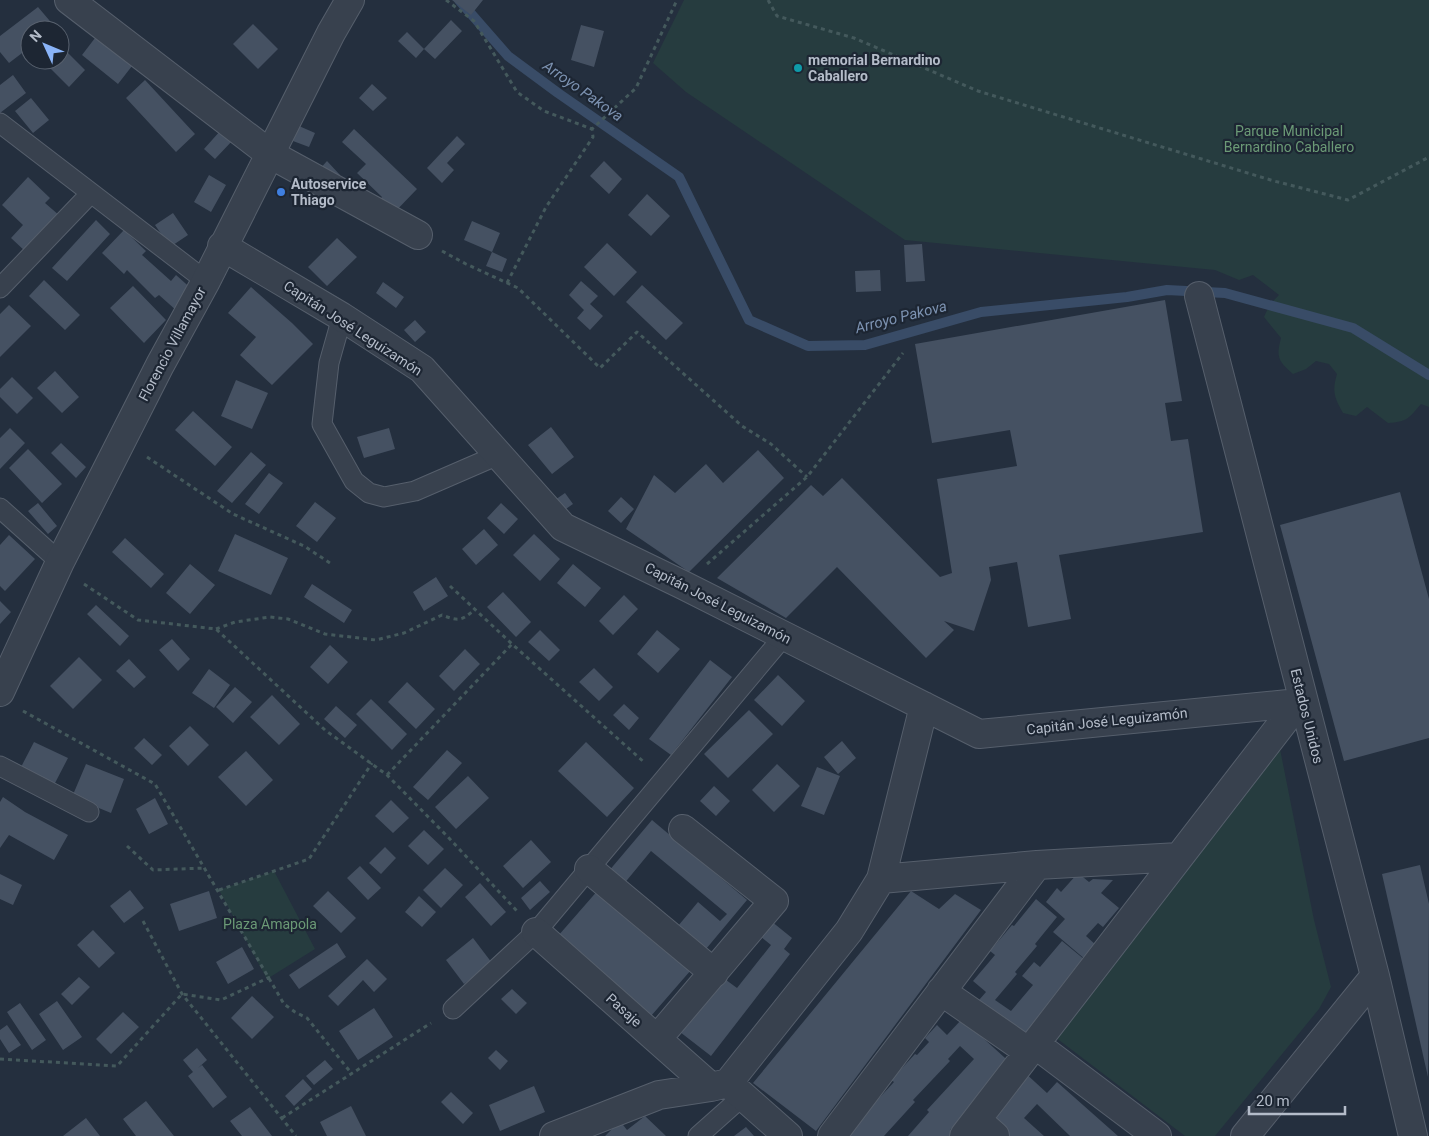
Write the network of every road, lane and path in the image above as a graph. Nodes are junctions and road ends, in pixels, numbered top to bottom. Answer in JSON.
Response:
{"nodes":[{"id":1,"x":69,"y":0,"type":"edge"},
{"id":2,"x":350,"y":0,"type":"edge"},
{"id":3,"x":446,"y":0,"type":"edge"},
{"id":4,"x":677,"y":0,"type":"edge"},
{"id":5,"x":768,"y":0,"type":"edge"},
{"id":6,"x":0,"y":123,"type":"edge"},
{"id":7,"x":592,"y":129,"type":"junction"},
{"id":8,"x":270,"y":154,"type":"junction"},
{"id":9,"x":1429,"y":157,"type":"edge"},
{"id":10,"x":91,"y":193,"type":"junction"},
{"id":11,"x":418,"y":235,"type":"joint"},
{"id":12,"x":222,"y":246,"type":"junction"},
{"id":13,"x":206,"y":281,"type":"junction"},
{"id":14,"x":507,"y":283,"type":"junction"},
{"id":15,"x":0,"y":288,"type":"edge"},
{"id":16,"x":1199,"y":296,"type":"dead end"},
{"id":17,"x":342,"y":317,"type":"junction"},
{"id":18,"x":904,"y":353,"type":"dead end"},
{"id":19,"x":122,"y":441,"type":"junction"},
{"id":20,"x":498,"y":455,"type":"junction"},
{"id":21,"x":807,"y":477,"type":"junction"},
{"id":22,"x":0,"y":508,"type":"edge"},
{"id":23,"x":60,"y":562,"type":"junction"},
{"id":24,"x":330,"y":563,"type":"dead end"},
{"id":25,"x":83,"y":583,"type":"dead end"},
{"id":26,"x":683,"y":585,"type":"junction"},
{"id":27,"x":450,"y":586,"type":"dead end"},
{"id":28,"x":475,"y":609,"type":"junction"},
{"id":29,"x":216,"y":629,"type":"junction"},
{"id":30,"x":784,"y":636,"type":"junction"},
{"id":31,"x":512,"y":644,"type":"junction"},
{"id":32,"x":9,"y":700,"type":"edge"},
{"id":33,"x":1300,"y":700,"type":"junction"},
{"id":34,"x":924,"y":706,"type":"junction"},
{"id":35,"x":372,"y":763,"type":"junction"},
{"id":36,"x":0,"y":766,"type":"edge"},
{"id":37,"x":387,"y":775,"type":"junction"},
{"id":38,"x":664,"y":780,"type":"junction"},
{"id":39,"x":89,"y":812,"type":"dead end"},
{"id":40,"x":683,"y":829,"type":"dead end"},
{"id":41,"x":127,"y":846,"type":"dead end"},
{"id":42,"x":1179,"y":857,"type":"junction"},
{"id":43,"x":1037,"y":865,"type":"junction"},
{"id":44,"x":205,"y":868,"type":"junction"},
{"id":45,"x":589,"y":869,"type":"junction"},
{"id":46,"x":881,"y":879,"type":"junction"},
{"id":47,"x":218,"y":890,"type":"junction"},
{"id":48,"x":143,"y":921,"type":"dead end"},
{"id":49,"x":536,"y":932,"type":"junction"},
{"id":50,"x":714,"y":973,"type":"junction"},
{"id":51,"x":1374,"y":976,"type":"junction"},
{"id":52,"x":270,"y":977,"type":"junction"},
{"id":53,"x":941,"y":991,"type":"junction"},
{"id":54,"x":182,"y":994,"type":"junction"},
{"id":55,"x":453,"y":1010,"type":"joint"},
{"id":56,"x":657,"y":1039,"type":"junction"},
{"id":57,"x":1032,"y":1048,"type":"junction"},
{"id":58,"x":0,"y":1058,"type":"edge"},
{"id":59,"x":352,"y":1074,"type":"junction"},
{"id":60,"x":728,"y":1089,"type":"junction"},
{"id":61,"x":282,"y":1118,"type":"junction"},
{"id":62,"x":979,"y":1131,"type":"edge"},
{"id":63,"x":296,"y":1136,"type":"edge"},
{"id":64,"x":554,"y":1136,"type":"edge"},
{"id":65,"x":698,"y":1136,"type":"edge"},
{"id":66,"x":788,"y":1136,"type":"edge"},
{"id":67,"x":832,"y":1136,"type":"edge"},
{"id":68,"x":1157,"y":1136,"type":"edge"},
{"id":69,"x":1245,"y":1136,"type":"edge"},
{"id":70,"x":1413,"y":1136,"type":"edge"}],
"edges":[{"from":1,"to":8,"type":"street"},
{"from":2,"to":8,"type":"street","name":"Florencio Villamayor"},
{"from":3,"to":7,"type":"path"},
{"from":4,"to":7,"type":"path"},
{"from":5,"to":9,"type":"path"},
{"from":6,"to":10,"type":"lane"},
{"from":7,"to":14,"type":"path"},
{"from":8,"to":11,"type":"street"},
{"from":8,"to":12,"type":"street","name":"Florencio Villamayor"},
{"from":10,"to":13,"type":"lane"},
{"from":10,"to":15,"type":"lane"},
{"from":11,"to":14,"type":"path"},
{"from":12,"to":13,"type":"street","name":"Florencio Villamayor"},
{"from":12,"to":17,"type":"street","name":"Capitán José Leguizamón"},
{"from":13,"to":19,"type":"street","name":"Florencio Villamayor"},
{"from":14,"to":21,"type":"path"},
{"from":16,"to":33,"type":"street","name":"Estados Unidos"},
{"from":17,"to":20,"type":"street","name":"Capitán José Leguizamón"},
{"from":17,"to":20,"type":"lane"},
{"from":18,"to":21,"type":"path"},
{"from":19,"to":23,"type":"street","name":"Florencio Villamayor"},
{"from":19,"to":24,"type":"path"},
{"from":20,"to":26,"type":"street","name":"Capitán José Leguizamón"},
{"from":21,"to":26,"type":"path"},
{"from":22,"to":23,"type":"lane"},
{"from":23,"to":32,"type":"street","name":"Florencio Villamayor"},
{"from":25,"to":29,"type":"path"},
{"from":26,"to":30,"type":"street","name":"Capitán José Leguizamón"},
{"from":27,"to":28,"type":"path"},
{"from":28,"to":29,"type":"path"},
{"from":28,"to":31,"type":"path"},
{"from":29,"to":35,"type":"path"},
{"from":30,"to":34,"type":"street","name":"Capitán José Leguizamón"},
{"from":30,"to":38,"type":"lane"},
{"from":31,"to":37,"type":"path"},
{"from":31,"to":38,"type":"path"},
{"from":32,"to":44,"type":"path"},
{"from":33,"to":34,"type":"street","name":"Capitán José Leguizamón"},
{"from":33,"to":42,"type":"street"},
{"from":33,"to":51,"type":"street","name":"Estados Unidos"},
{"from":34,"to":46,"type":"street"},
{"from":35,"to":37,"type":"path"},
{"from":35,"to":47,"type":"path"},
{"from":36,"to":39,"type":"lane"},
{"from":37,"to":49,"type":"path"},
{"from":38,"to":45,"type":"lane"},
{"from":40,"to":50,"type":"street"},
{"from":41,"to":44,"type":"path"},
{"from":42,"to":43,"type":"street"},
{"from":42,"to":57,"type":"street"},
{"from":43,"to":46,"type":"street"},
{"from":43,"to":53,"type":"street"},
{"from":44,"to":47,"type":"path"},
{"from":45,"to":49,"type":"lane"},
{"from":45,"to":50,"type":"street"},
{"from":46,"to":60,"type":"street"},
{"from":47,"to":52,"type":"path"},
{"from":48,"to":54,"type":"path"},
{"from":49,"to":55,"type":"lane"},
{"from":49,"to":56,"type":"street","name":"Pasaje"},
{"from":50,"to":56,"type":"street"},
{"from":51,"to":69,"type":"street"},
{"from":51,"to":70,"type":"street","name":"Estados Unidos"},
{"from":52,"to":54,"type":"path"},
{"from":52,"to":59,"type":"path"},
{"from":53,"to":57,"type":"street"},
{"from":53,"to":67,"type":"street"},
{"from":54,"to":58,"type":"path"},
{"from":54,"to":61,"type":"path"},
{"from":55,"to":59,"type":"path"},
{"from":56,"to":60,"type":"street","name":"Pasaje"},
{"from":57,"to":62,"type":"street"},
{"from":57,"to":68,"type":"street"},
{"from":59,"to":61,"type":"path"},
{"from":60,"to":64,"type":"street"},
{"from":60,"to":65,"type":"lane"},
{"from":60,"to":66,"type":"street","name":"Pasaje"},
{"from":61,"to":63,"type":"path"}]}
